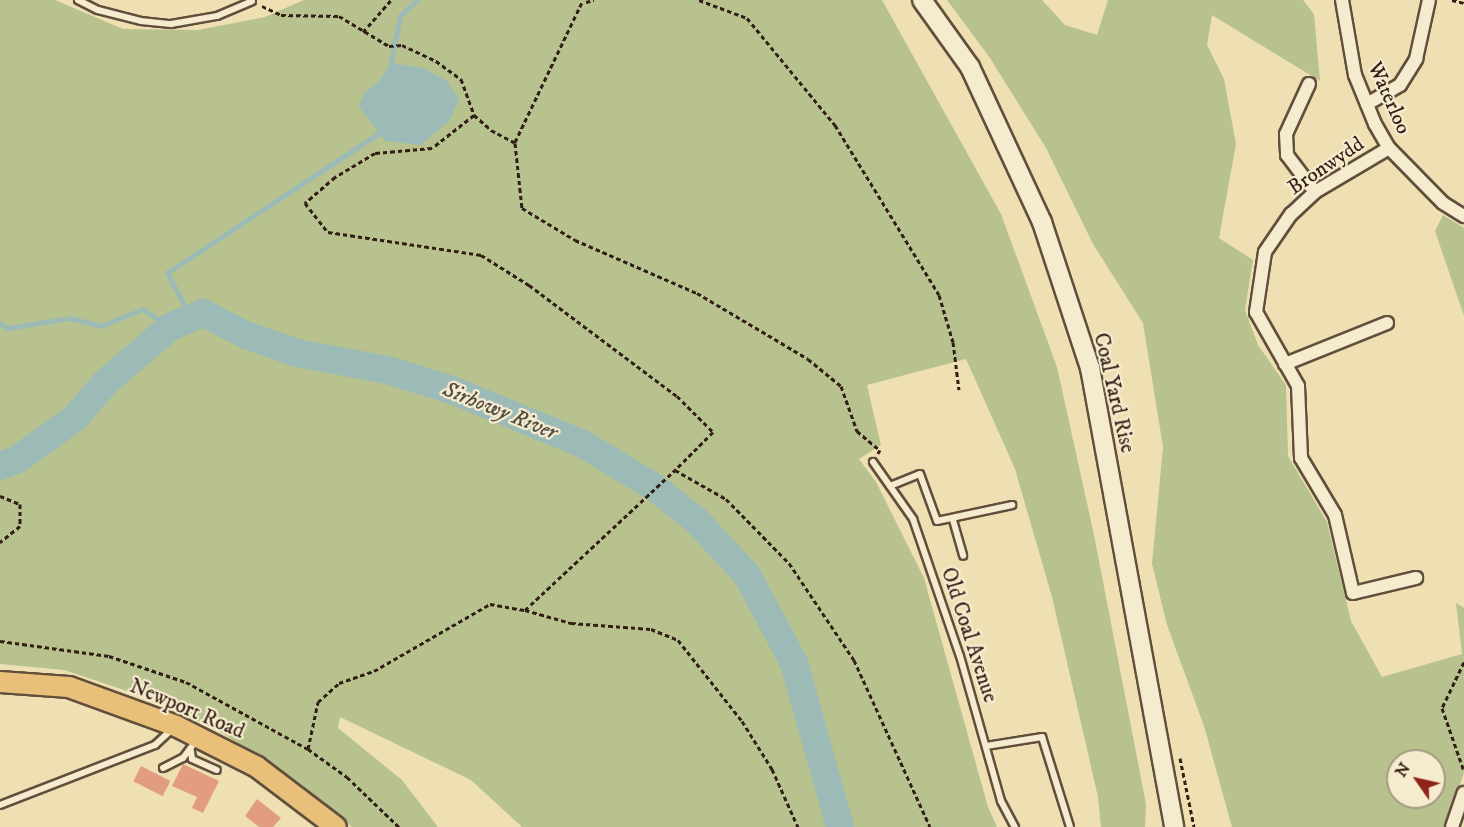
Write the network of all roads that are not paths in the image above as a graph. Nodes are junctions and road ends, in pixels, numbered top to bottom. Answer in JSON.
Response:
{"nodes":[{"id":1,"x":78,"y":0,"type":"edge"},
{"id":2,"x":922,"y":0,"type":"edge"},
{"id":3,"x":1342,"y":0,"type":"edge"},
{"id":4,"x":1429,"y":0,"type":"edge"},
{"id":5,"x":252,"y":1,"type":"edge"},
{"id":6,"x":1309,"y":84,"type":"dead end"},
{"id":7,"x":1367,"y":104,"type":"junction"},
{"id":8,"x":1389,"y":148,"type":"junction"},
{"id":9,"x":1315,"y":192,"type":"junction"},
{"id":10,"x":1464,"y":216,"type":"edge"},
{"id":11,"x":1388,"y":323,"type":"dead end"},
{"id":12,"x":1285,"y":364,"type":"junction"},
{"id":13,"x":873,"y":462,"type":"road end"},
{"id":14,"x":890,"y":486,"type":"junction"},
{"id":15,"x":1012,"y":506,"type":"dead end"},
{"id":16,"x":953,"y":520,"type":"junction"},
{"id":17,"x":963,"y":556,"type":"dead end"},
{"id":18,"x":1416,"y":578,"type":"dead end"},
{"id":19,"x":0,"y":682,"type":"edge"},
{"id":20,"x":176,"y":726,"type":"junction"},
{"id":21,"x":195,"y":743,"type":"junction"},
{"id":22,"x":986,"y":747,"type":"junction"},
{"id":23,"x":163,"y":768,"type":"dead end"},
{"id":24,"x":217,"y":770,"type":"dead end"},
{"id":25,"x":1464,"y":793,"type":"edge"},
{"id":26,"x":0,"y":805,"type":"edge"},
{"id":27,"x":336,"y":827,"type":"edge"},
{"id":28,"x":1015,"y":827,"type":"edge"},
{"id":29,"x":1070,"y":827,"type":"edge"},
{"id":30,"x":1174,"y":827,"type":"edge"},
{"id":31,"x":1452,"y":827,"type":"edge"}],
"edges":[{"from":1,"to":5,"type":"lane"},
{"from":2,"to":30,"type":"main road","name":"Coal Yard Rise"},
{"from":3,"to":7,"type":"street","name":"Waterloo"},
{"from":4,"to":7,"type":"street"},
{"from":6,"to":9,"type":"street"},
{"from":7,"to":8,"type":"street","name":"Waterloo"},
{"from":8,"to":9,"type":"street","name":"Bronwydd"},
{"from":8,"to":10,"type":"street","name":"Waterloo"},
{"from":9,"to":12,"type":"street","name":"Bronwydd"},
{"from":11,"to":12,"type":"street"},
{"from":12,"to":18,"type":"street","name":"Bronwydd"},
{"from":13,"to":14,"type":"lane","name":"Old Coal Avenue"},
{"from":14,"to":16,"type":"lane"},
{"from":14,"to":22,"type":"lane","name":"Old Coal Avenue"},
{"from":15,"to":16,"type":"lane"},
{"from":16,"to":17,"type":"lane"},
{"from":19,"to":20,"type":"main road","name":"Newport Road"},
{"from":20,"to":21,"type":"main road","name":"Newport Road"},
{"from":20,"to":26,"type":"lane"},
{"from":21,"to":23,"type":"lane"},
{"from":21,"to":24,"type":"lane"},
{"from":21,"to":27,"type":"main road","name":"Newport Road"},
{"from":22,"to":28,"type":"lane","name":"Old Coal Avenue"},
{"from":22,"to":29,"type":"lane"},
{"from":25,"to":31,"type":"street"}]}
